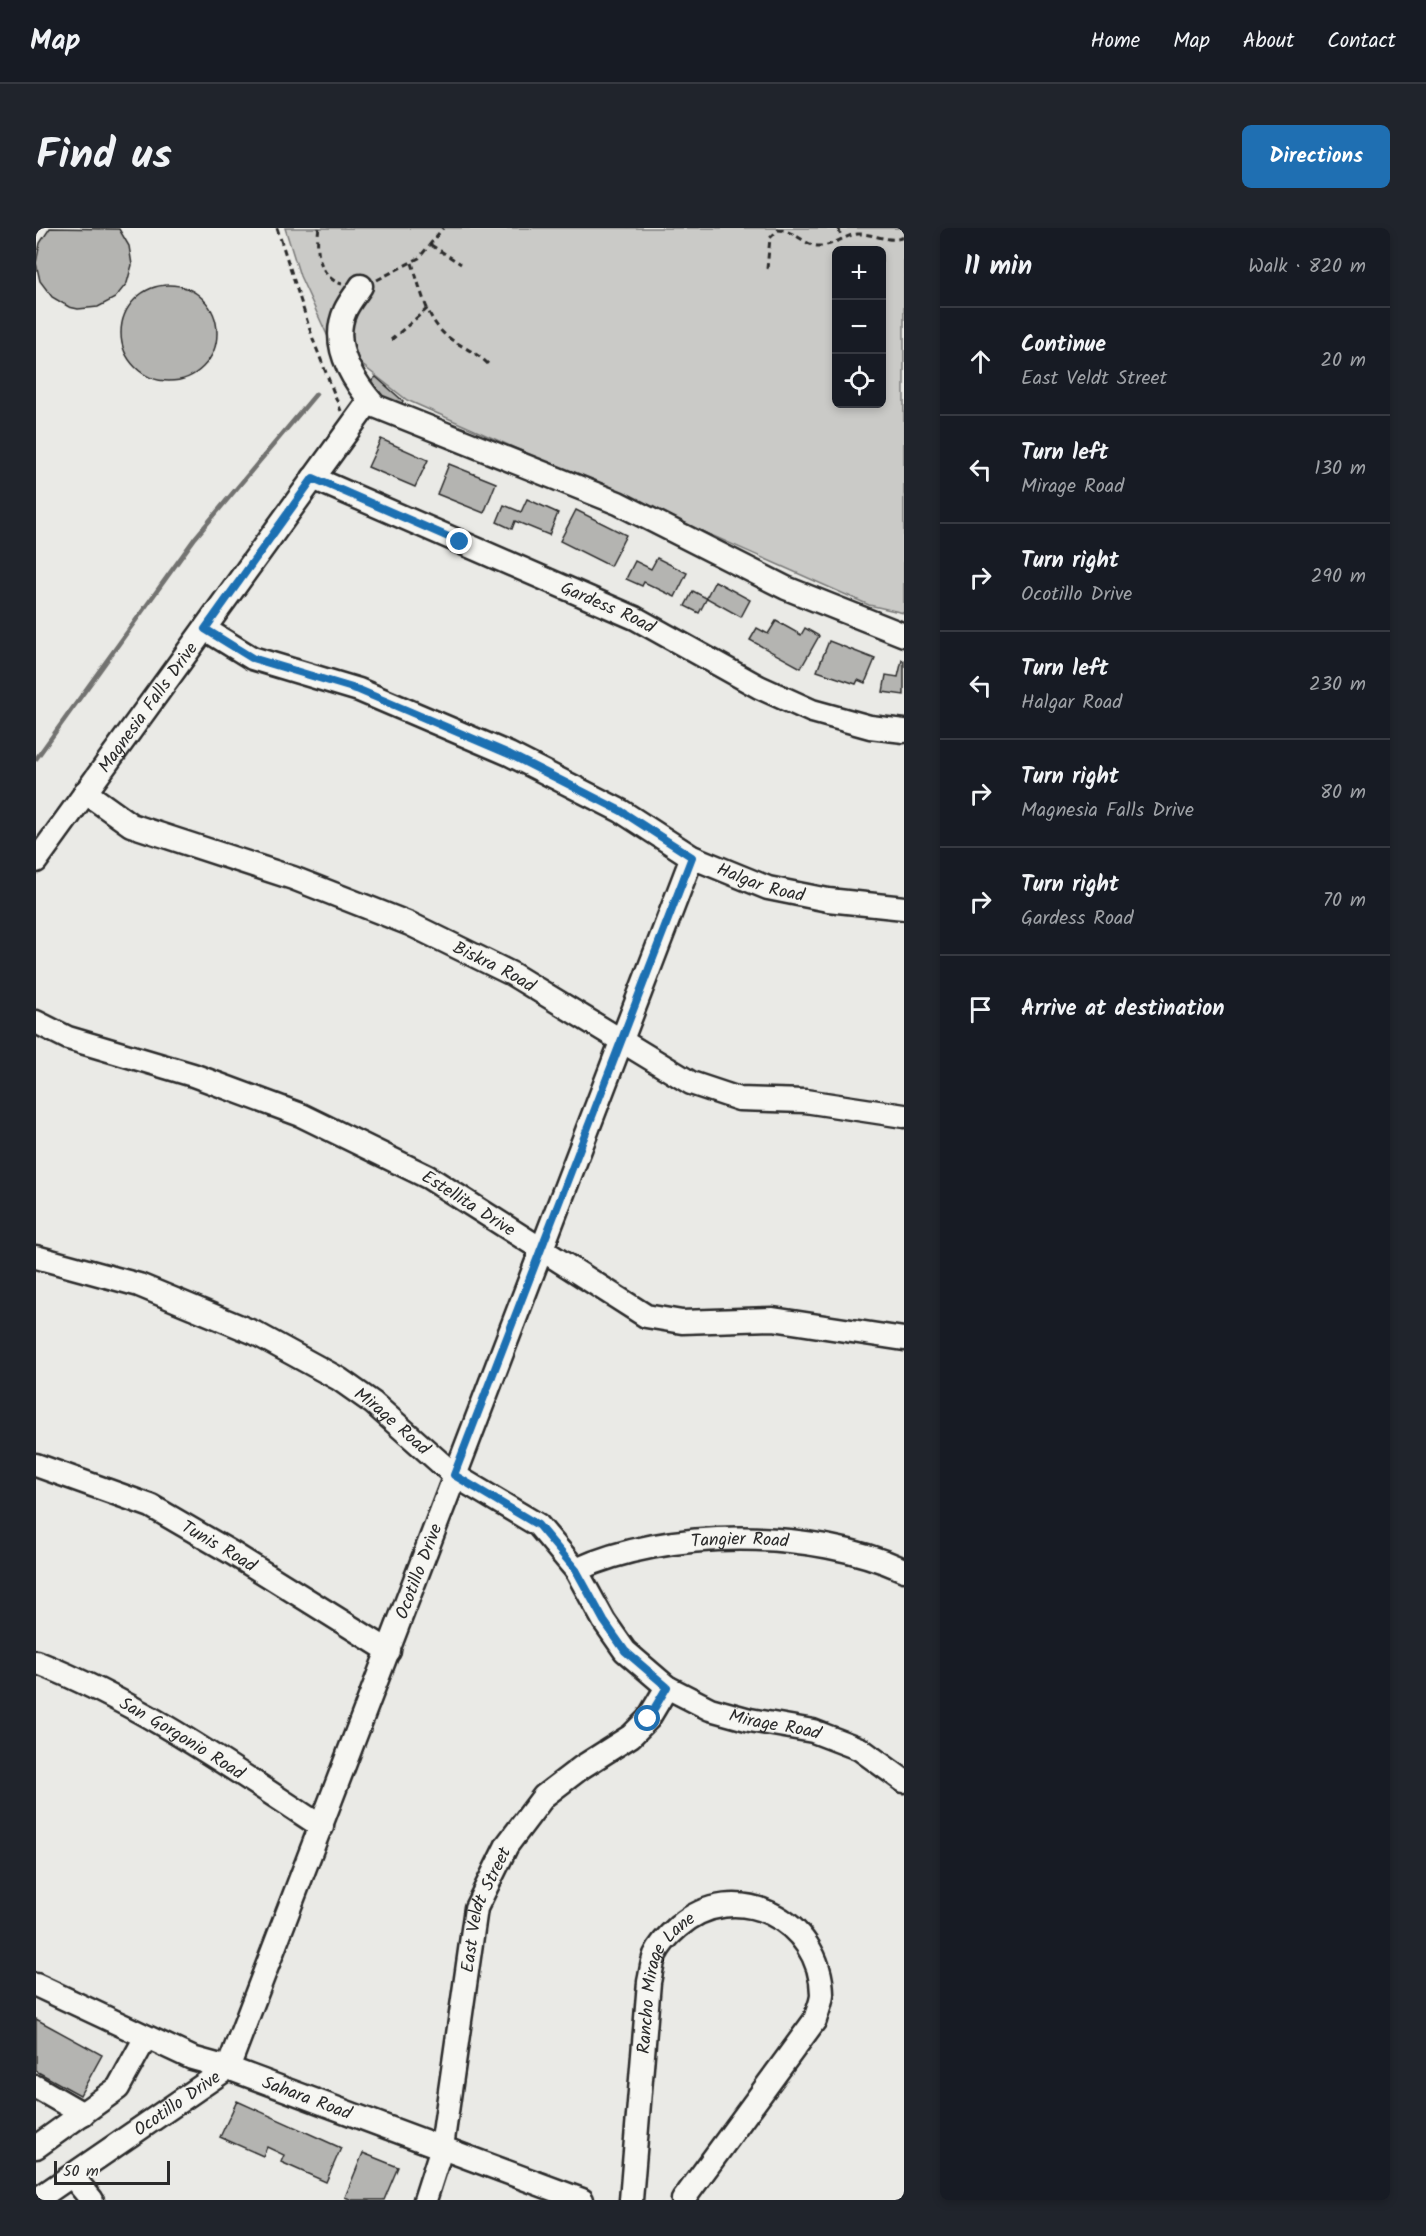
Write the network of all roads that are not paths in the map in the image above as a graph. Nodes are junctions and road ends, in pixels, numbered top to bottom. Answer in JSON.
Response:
{"nodes":[{"id":1,"x":361,"y":286,"type":"road end"},
{"id":2,"x":365,"y":407,"type":"dead end"},
{"id":3,"x":313,"y":478,"type":"junction"},
{"id":4,"x":205,"y":629,"type":"junction"},
{"id":5,"x":904,"y":635,"type":"edge"},
{"id":6,"x":904,"y":731,"type":"edge"},
{"id":7,"x":85,"y":792,"type":"junction"},
{"id":8,"x":692,"y":857,"type":"junction"},
{"id":9,"x":36,"y":861,"type":"edge"},
{"id":10,"x":904,"y":908,"type":"edge"},
{"id":11,"x":36,"y":1022,"type":"edge"},
{"id":12,"x":621,"y":1040,"type":"junction"},
{"id":13,"x":904,"y":1116,"type":"edge"},
{"id":14,"x":541,"y":1250,"type":"junction"},
{"id":15,"x":36,"y":1257,"type":"edge"},
{"id":16,"x":904,"y":1340,"type":"edge"},
{"id":17,"x":36,"y":1465,"type":"edge"},
{"id":18,"x":454,"y":1475,"type":"junction"},
{"id":19,"x":576,"y":1570,"type":"junction"},
{"id":20,"x":904,"y":1570,"type":"edge"},
{"id":21,"x":389,"y":1651,"type":"junction"},
{"id":22,"x":36,"y":1662,"type":"edge"},
{"id":23,"x":667,"y":1687,"type":"junction"},
{"id":24,"x":904,"y":1781,"type":"edge"},
{"id":25,"x":321,"y":1827,"type":"junction"},
{"id":26,"x":36,"y":1985,"type":"edge"},
{"id":27,"x":146,"y":2037,"type":"junction"},
{"id":28,"x":228,"y":2068,"type":"junction"},
{"id":29,"x":36,"y":2087,"type":"edge"},
{"id":30,"x":83,"y":2114,"type":"junction"},
{"id":31,"x":36,"y":2147,"type":"edge"},
{"id":32,"x":442,"y":2147,"type":"junction"},
{"id":33,"x":72,"y":2176,"type":"junction"},
{"id":34,"x":37,"y":2198,"type":"edge"},
{"id":35,"x":91,"y":2200,"type":"edge"},
{"id":36,"x":425,"y":2200,"type":"edge"},
{"id":37,"x":582,"y":2200,"type":"edge"},
{"id":38,"x":631,"y":2200,"type":"edge"},
{"id":39,"x":683,"y":2200,"type":"edge"}],
"edges":[{"from":1,"to":5,"type":"street"},
{"from":2,"to":3,"type":"street","name":"Magnesia Falls Drive"},
{"from":3,"to":4,"type":"street","name":"Magnesia Falls Drive"},
{"from":3,"to":6,"type":"street","name":"Gardess Road"},
{"from":4,"to":7,"type":"street","name":"Magnesia Falls Drive"},
{"from":4,"to":8,"type":"street","name":"Halgar Road"},
{"from":7,"to":9,"type":"street","name":"Magnesia Falls Drive"},
{"from":7,"to":12,"type":"street","name":"Biskra Road"},
{"from":8,"to":10,"type":"street","name":"Halgar Road"},
{"from":8,"to":12,"type":"street","name":"Ocotillo Drive"},
{"from":11,"to":14,"type":"street","name":"Estellita Drive"},
{"from":12,"to":13,"type":"street","name":"Biskra Road"},
{"from":12,"to":14,"type":"street","name":"Ocotillo Drive"},
{"from":14,"to":16,"type":"street","name":"Estellita Drive"},
{"from":14,"to":18,"type":"street","name":"Ocotillo Drive"},
{"from":15,"to":18,"type":"street","name":"Mirage Road"},
{"from":17,"to":21,"type":"street","name":"Tunis Road"},
{"from":18,"to":19,"type":"street","name":"Mirage Road"},
{"from":18,"to":21,"type":"street","name":"Ocotillo Drive"},
{"from":19,"to":20,"type":"street","name":"Tangier Road"},
{"from":19,"to":23,"type":"street","name":"Mirage Road"},
{"from":21,"to":25,"type":"street","name":"Ocotillo Drive"},
{"from":22,"to":25,"type":"street","name":"San Gorgonio Road"},
{"from":23,"to":24,"type":"street","name":"Mirage Road"},
{"from":23,"to":32,"type":"street","name":"East Veldt Street"},
{"from":25,"to":28,"type":"street","name":"Ocotillo Drive"},
{"from":26,"to":27,"type":"street","name":"Sahara Road"},
{"from":27,"to":28,"type":"street","name":"Sahara Road"},
{"from":27,"to":30,"type":"street"},
{"from":28,"to":32,"type":"street","name":"Sahara Road"},
{"from":28,"to":33,"type":"street","name":"Ocotillo Drive"},
{"from":29,"to":30,"type":"street"},
{"from":30,"to":31,"type":"street"},
{"from":32,"to":36,"type":"street","name":"East Veldt Street"},
{"from":32,"to":37,"type":"street","name":"Sahara Road"},
{"from":33,"to":34,"type":"street","name":"Ocotillo Drive"},
{"from":33,"to":35,"type":"street"},
{"from":38,"to":39,"type":"street","name":"Rancho Mirage Lane"}]}
